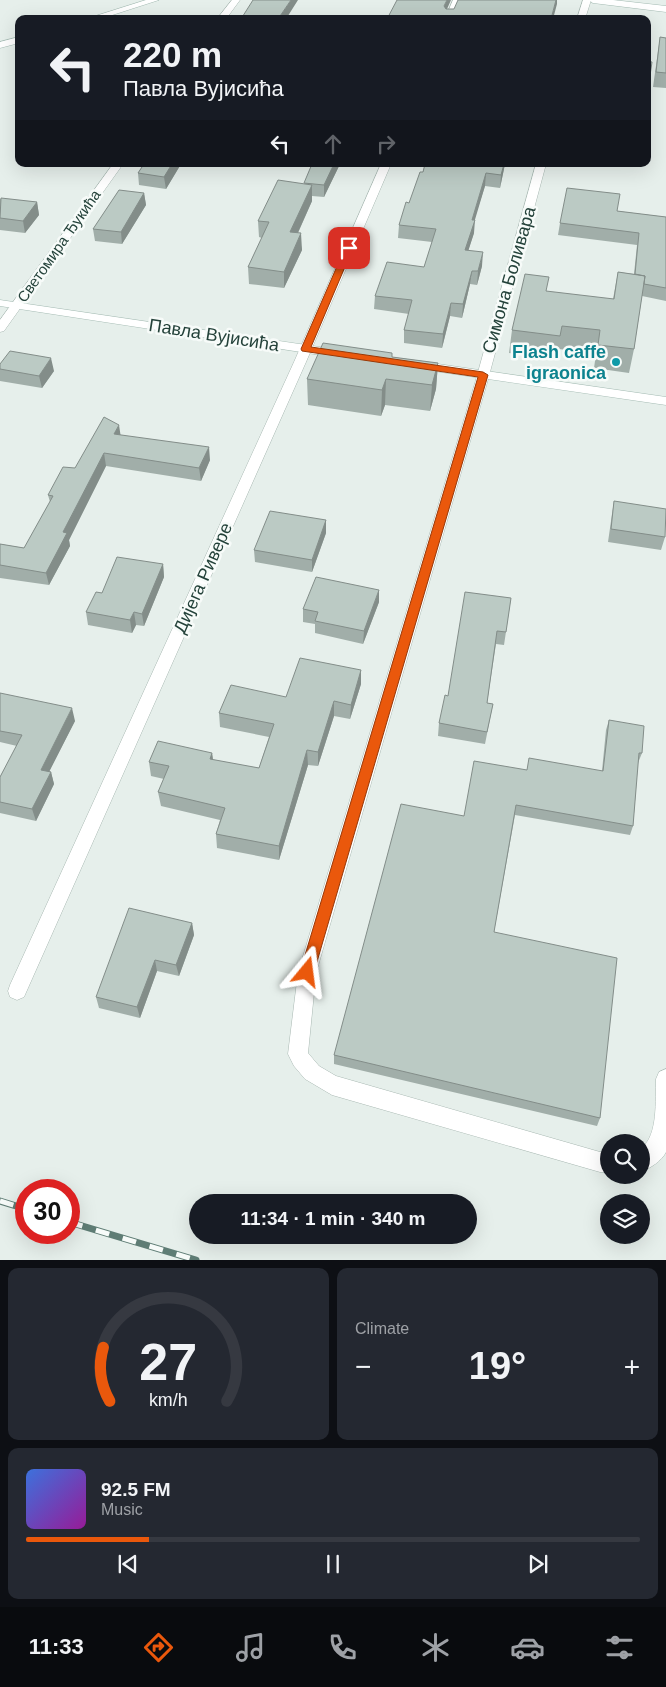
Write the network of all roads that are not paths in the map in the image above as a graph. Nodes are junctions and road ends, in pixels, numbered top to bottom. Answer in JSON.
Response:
{"nodes":[{"id":1,"x":156,"y":0,"type":"edge"},
{"id":2,"x":236,"y":0,"type":"edge"},
{"id":3,"x":457,"y":0,"type":"edge"},
{"id":4,"x":587,"y":0,"type":"edge"},
{"id":5,"x":593,"y":0,"type":"edge"},
{"id":6,"x":639,"y":3,"type":"edge"},
{"id":7,"x":666,"y":9,"type":"edge"},
{"id":8,"x":104,"y":15,"type":"edge"},
{"id":9,"x":224,"y":15,"type":"edge"},
{"id":10,"x":451,"y":15,"type":"edge"},
{"id":11,"x":583,"y":15,"type":"edge"},
{"id":12,"x":15,"y":41,"type":"edge"},
{"id":13,"x":0,"y":45,"type":"edge"},
{"id":14,"x":116,"y":167,"type":"edge"},
{"id":15,"x":385,"y":167,"type":"edge"},
{"id":16,"x":540,"y":167,"type":"edge"},
{"id":17,"x":0,"y":303,"type":"edge"},
{"id":18,"x":17,"y":305,"type":"junction"},
{"id":19,"x":0,"y":328,"type":"edge"},
{"id":20,"x":305,"y":349,"type":"junction"},
{"id":21,"x":355,"y":356,"type":"edge"},
{"id":22,"x":404,"y":364,"type":"edge"},
{"id":23,"x":483,"y":375,"type":"junction"},
{"id":24,"x":666,"y":401,"type":"edge"},
{"id":25,"x":17,"y":991,"type":"dead end"},
{"id":26,"x":666,"y":1079,"type":"edge"},
{"id":27,"x":650,"y":1155,"type":"edge"},
{"id":28,"x":600,"y":1162,"type":"edge"}],
"edges":[{"from":1,"to":8,"type":"street"},
{"from":2,"to":9,"type":"street"},
{"from":3,"to":10,"type":"street"},
{"from":4,"to":11,"type":"street"},
{"from":5,"to":6,"type":"street"},
{"from":6,"to":7,"type":"street"},
{"from":12,"to":13,"type":"street"},
{"from":14,"to":18,"type":"street","name":"Светомира Ђукића"},
{"from":15,"to":20,"type":"street","name":"Дијега Ривере"},
{"from":16,"to":23,"type":"street","name":"Симона Боливара"},
{"from":17,"to":18,"type":"street","name":"Павла Вујисића"},
{"from":18,"to":19,"type":"street","name":"Светомира Ђукића"},
{"from":18,"to":20,"type":"street","name":"Павла Вујисића"},
{"from":20,"to":21,"type":"street","name":"Павла Вујисића"},
{"from":20,"to":25,"type":"street","name":"Дијега Ривере"},
{"from":22,"to":23,"type":"street"},
{"from":23,"to":24,"type":"street"},
{"from":23,"to":28,"type":"street","name":"Симона Боливара"},
{"from":26,"to":27,"type":"street"}]}
